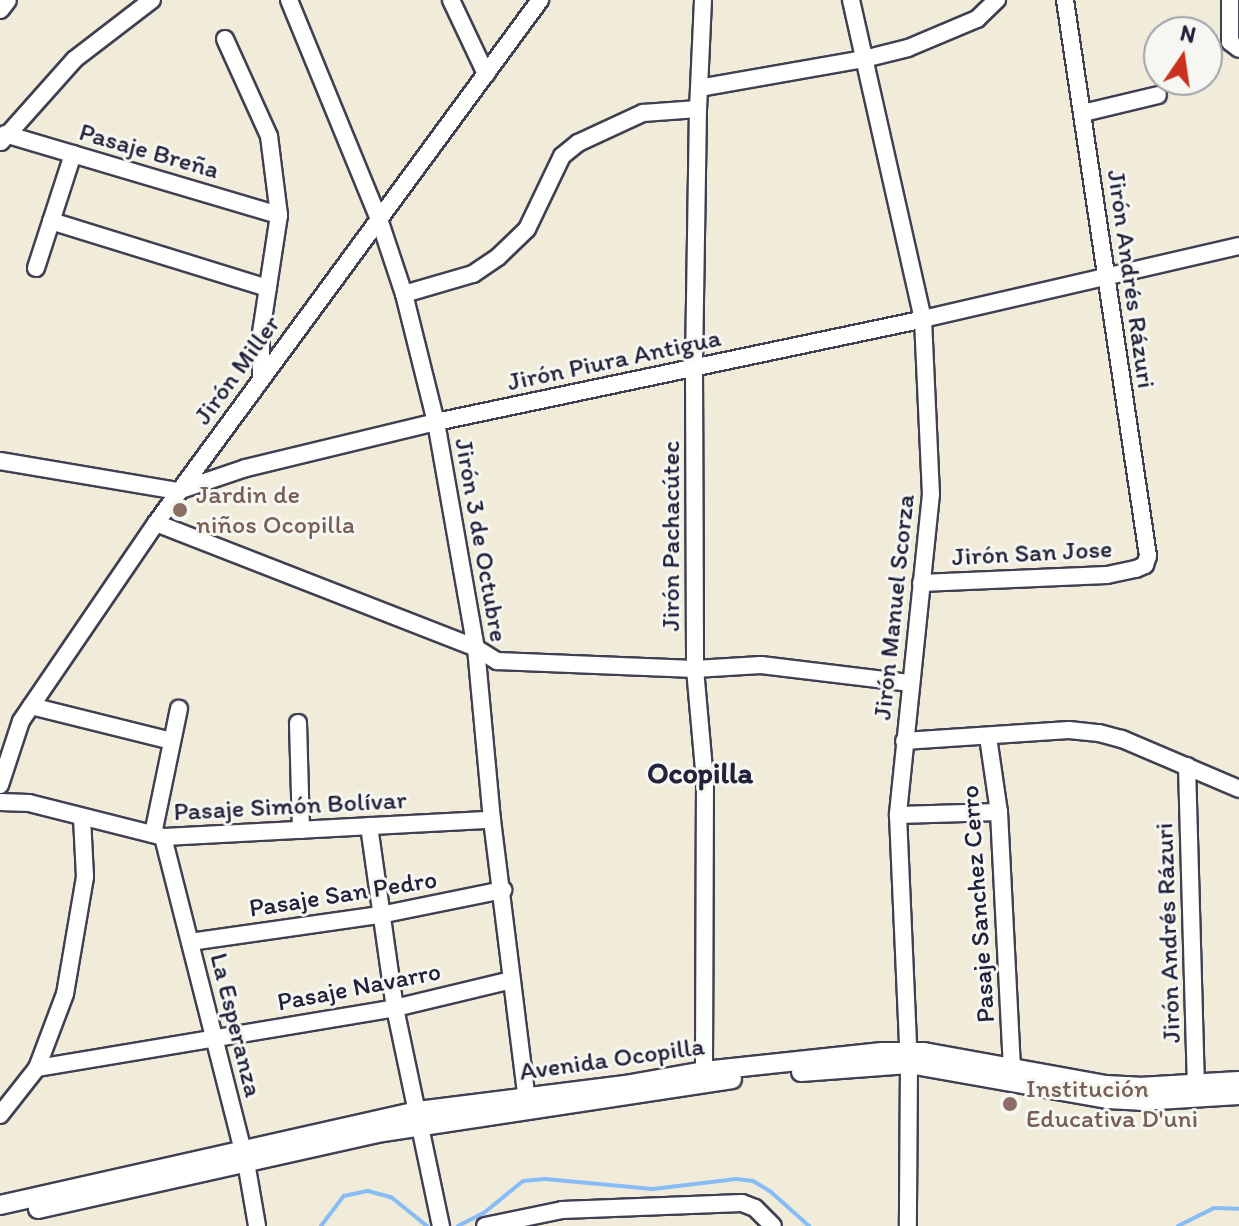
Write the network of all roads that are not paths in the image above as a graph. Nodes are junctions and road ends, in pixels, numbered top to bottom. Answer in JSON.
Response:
{"nodes":[{"id":1,"x":7,"y":0,"type":"edge"},
{"id":2,"x":152,"y":0,"type":"edge"},
{"id":3,"x":289,"y":0,"type":"edge"},
{"id":4,"x":451,"y":0,"type":"edge"},
{"id":5,"x":540,"y":0,"type":"edge"},
{"id":6,"x":703,"y":0,"type":"edge"},
{"id":7,"x":851,"y":0,"type":"edge"},
{"id":8,"x":997,"y":0,"type":"edge"},
{"id":9,"x":1065,"y":0,"type":"edge"},
{"id":10,"x":1230,"y":0,"type":"edge"},
{"id":11,"x":0,"y":9,"type":"edge"},
{"id":12,"x":225,"y":39,"type":"dead end"},
{"id":13,"x":1239,"y":49,"type":"edge"},
{"id":14,"x":864,"y":59,"type":"junction"},
{"id":15,"x":486,"y":74,"type":"junction"},
{"id":16,"x":699,"y":88,"type":"junction"},
{"id":17,"x":1154,"y":96,"type":"edge"},
{"id":18,"x":698,"y":109,"type":"junction"},
{"id":19,"x":1083,"y":113,"type":"junction"},
{"id":20,"x":2,"y":139,"type":"edge"},
{"id":21,"x":73,"y":154,"type":"junction"},
{"id":22,"x":279,"y":215,"type":"junction"},
{"id":23,"x":379,"y":219,"type":"junction"},
{"id":24,"x":51,"y":221,"type":"junction"},
{"id":25,"x":1239,"y":246,"type":"edge"},
{"id":26,"x":36,"y":268,"type":"dead end"},
{"id":27,"x":1106,"y":278,"type":"junction"},
{"id":28,"x":268,"y":288,"type":"junction"},
{"id":29,"x":404,"y":294,"type":"junction"},
{"id":30,"x":923,"y":319,"type":"junction"},
{"id":31,"x":694,"y":367,"type":"junction"},
{"id":32,"x":261,"y":379,"type":"junction"},
{"id":33,"x":436,"y":422,"type":"junction"},
{"id":34,"x":0,"y":461,"type":"edge"},
{"id":35,"x":178,"y":491,"type":"junction"},
{"id":36,"x":156,"y":523,"type":"junction"},
{"id":37,"x":1145,"y":565,"type":"joint"},
{"id":38,"x":921,"y":583,"type":"junction"},
{"id":39,"x":476,"y":648,"type":"junction"},
{"id":40,"x":695,"y":669,"type":"junction"},
{"id":41,"x":909,"y":683,"type":"junction"},
{"id":42,"x":31,"y":706,"type":"junction"},
{"id":43,"x":179,"y":709,"type":"dead end"},
{"id":44,"x":298,"y":723,"type":"dead end"},
{"id":45,"x":988,"y":737,"type":"junction"},
{"id":46,"x":171,"y":741,"type":"junction"},
{"id":47,"x":904,"y":741,"type":"junction"},
{"id":48,"x":1187,"y":766,"type":"junction"},
{"id":49,"x":0,"y":785,"type":"edge"},
{"id":50,"x":1239,"y":789,"type":"edge"},
{"id":51,"x":0,"y":802,"type":"edge"},
{"id":52,"x":999,"y":812,"type":"junction"},
{"id":53,"x":898,"y":815,"type":"junction"},
{"id":54,"x":82,"y":817,"type":"junction"},
{"id":55,"x":492,"y":820,"type":"junction"},
{"id":56,"x":369,"y":826,"type":"junction"},
{"id":57,"x":301,"y":830,"type":"junction"},
{"id":58,"x":158,"y":836,"type":"junction"},
{"id":59,"x":503,"y":890,"type":"junction"},
{"id":60,"x":380,"y":915,"type":"junction"},
{"id":61,"x":190,"y":942,"type":"junction"},
{"id":62,"x":512,"y":980,"type":"junction"},
{"id":63,"x":395,"y":1008,"type":"junction"},
{"id":64,"x":215,"y":1038,"type":"junction"},
{"id":65,"x":909,"y":1057,"type":"junction"},
{"id":66,"x":1012,"y":1067,"type":"junction"},
{"id":67,"x":37,"y":1068,"type":"junction"},
{"id":68,"x":704,"y":1071,"type":"junction"},
{"id":69,"x":1239,"y":1081,"type":"edge"},
{"id":70,"x":1196,"y":1090,"type":"junction"},
{"id":71,"x":1239,"y":1095,"type":"edge"},
{"id":72,"x":527,"y":1104,"type":"junction"},
{"id":73,"x":0,"y":1115,"type":"edge"},
{"id":74,"x":419,"y":1118,"type":"junction"},
{"id":75,"x":244,"y":1155,"type":"junction"},
{"id":76,"x":0,"y":1205,"type":"edge"},
{"id":77,"x":0,"y":1217,"type":"edge"},
{"id":78,"x":598,"y":1218,"type":"edge"},
{"id":79,"x":440,"y":1223,"type":"edge"},
{"id":80,"x":908,"y":1225,"type":"edge"},
{"id":81,"x":257,"y":1226,"type":"edge"},
{"id":82,"x":485,"y":1226,"type":"edge"},
{"id":83,"x":773,"y":1226,"type":"edge"}],
"edges":[{"from":1,"to":11,"type":"street"},
{"from":2,"to":20,"type":"street"},
{"from":3,"to":23,"type":"street","name":"Jirón 3 de Octubre"},
{"from":4,"to":15,"type":"street"},
{"from":5,"to":15,"type":"street","name":"Jirón Miller"},
{"from":6,"to":16,"type":"street","name":"Jirón Pachacútec"},
{"from":7,"to":14,"type":"street","name":"Jirón Manuel Scorza"},
{"from":8,"to":14,"type":"street"},
{"from":9,"to":19,"type":"street","name":"Jirón Andrés Rázuri"},
{"from":10,"to":13,"type":"street"},
{"from":12,"to":22,"type":"street"},
{"from":14,"to":16,"type":"street"},
{"from":14,"to":30,"type":"street","name":"Jirón Manuel Scorza"},
{"from":15,"to":23,"type":"street","name":"Jirón Miller"},
{"from":16,"to":18,"type":"street","name":"Jirón Pachacútec"},
{"from":17,"to":19,"type":"street"},
{"from":18,"to":29,"type":"street"},
{"from":18,"to":31,"type":"street","name":"Jirón Pachacútec"},
{"from":19,"to":27,"type":"street","name":"Jirón Andrés Rázuri"},
{"from":20,"to":21,"type":"street","name":"Pasaje Breña"},
{"from":21,"to":22,"type":"street","name":"Pasaje Breña"},
{"from":21,"to":24,"type":"street"},
{"from":22,"to":28,"type":"street"},
{"from":23,"to":29,"type":"street","name":"Jirón 3 de Octubre"},
{"from":23,"to":32,"type":"street","name":"Jirón Miller"},
{"from":24,"to":26,"type":"street"},
{"from":24,"to":28,"type":"street"},
{"from":25,"to":27,"type":"street","name":"Jirón Piura Antigua"},
{"from":27,"to":30,"type":"street","name":"Jirón Piura Antigua"},
{"from":27,"to":37,"type":"street","name":"Jirón Andrés Rázuri"},
{"from":28,"to":32,"type":"street"},
{"from":29,"to":33,"type":"street","name":"Jirón 3 de Octubre"},
{"from":30,"to":31,"type":"street","name":"Jirón Piura Antigua"},
{"from":30,"to":38,"type":"street","name":"Jirón Manuel Scorza"},
{"from":31,"to":33,"type":"street","name":"Jirón Piura Antigua"},
{"from":31,"to":40,"type":"street","name":"Jirón Pachacútec"},
{"from":32,"to":35,"type":"street","name":"Jirón Miller"},
{"from":33,"to":35,"type":"street","name":"Jirón Piura Antigua"},
{"from":33,"to":39,"type":"street","name":"Jirón 3 de Octubre"},
{"from":34,"to":35,"type":"street","name":"Jirón Piura Antigua"},
{"from":35,"to":36,"type":"street","name":"Jirón Miller"},
{"from":36,"to":39,"type":"street"},
{"from":36,"to":42,"type":"street","name":"Jirón Miller"},
{"from":37,"to":38,"type":"street","name":"Jirón San Jose"},
{"from":38,"to":41,"type":"street","name":"Jirón Manuel Scorza"},
{"from":39,"to":40,"type":"street"},
{"from":39,"to":55,"type":"street","name":"Jirón 3 de Octubre"},
{"from":40,"to":41,"type":"street"},
{"from":40,"to":68,"type":"street","name":"Jirón Pachacútec"},
{"from":41,"to":47,"type":"street","name":"Jirón Manuel Scorza"},
{"from":42,"to":46,"type":"street"},
{"from":42,"to":49,"type":"street","name":"Jirón Miller"},
{"from":43,"to":46,"type":"street"},
{"from":44,"to":57,"type":"street"},
{"from":45,"to":47,"type":"street"},
{"from":45,"to":48,"type":"street"},
{"from":45,"to":52,"type":"street","name":"Pasaje Sanchez Cerro"},
{"from":46,"to":58,"type":"street"},
{"from":47,"to":53,"type":"street","name":"Jirón Manuel Scorza"},
{"from":48,"to":50,"type":"street"},
{"from":48,"to":70,"type":"street","name":"Jirón Andrés Rázuri"},
{"from":51,"to":54,"type":"street","name":"Pasaje Simón Bolívar"},
{"from":52,"to":53,"type":"street"},
{"from":52,"to":66,"type":"street","name":"Pasaje Sanchez Cerro"},
{"from":53,"to":65,"type":"street","name":"Jirón Manuel Scorza"},
{"from":54,"to":58,"type":"street","name":"Pasaje Simón Bolívar"},
{"from":54,"to":67,"type":"street"},
{"from":55,"to":56,"type":"street","name":"Pasaje Simón Bolívar"},
{"from":55,"to":59,"type":"street","name":"Jirón 3 de Octubre"},
{"from":56,"to":57,"type":"street","name":"Pasaje Simón Bolívar"},
{"from":56,"to":60,"type":"street"},
{"from":57,"to":58,"type":"street","name":"Pasaje Simón Bolívar"},
{"from":58,"to":61,"type":"street","name":"La Esperanza"},
{"from":59,"to":60,"type":"street","name":"Pasaje San Pedro"},
{"from":59,"to":62,"type":"street","name":"Jirón 3 de Octubre"},
{"from":60,"to":61,"type":"street","name":"Pasaje San Pedro"},
{"from":60,"to":63,"type":"street"},
{"from":61,"to":64,"type":"street","name":"La Esperanza"},
{"from":62,"to":63,"type":"street","name":"Pasaje Navarro"},
{"from":62,"to":72,"type":"street","name":"Jirón 3 de Octubre"},
{"from":63,"to":64,"type":"street","name":"Pasaje Navarro"},
{"from":63,"to":74,"type":"street"},
{"from":64,"to":67,"type":"street","name":"Pasaje Navarro"},
{"from":64,"to":75,"type":"street","name":"La Esperanza"},
{"from":65,"to":66,"type":"street","name":"Avenida Ocopilla"},
{"from":65,"to":68,"type":"street","name":"Avenida Ocopilla"},
{"from":65,"to":70,"type":"street","name":"Avenida Ocopilla"},
{"from":65,"to":72,"type":"street","name":"Avenida Ocopilla"},
{"from":65,"to":80,"type":"street","name":"Jirón Manuel Scorza"},
{"from":66,"to":70,"type":"street","name":"Avenida Ocopilla"},
{"from":67,"to":73,"type":"street"},
{"from":68,"to":72,"type":"street","name":"Avenida Ocopilla"},
{"from":69,"to":70,"type":"street","name":"Avenida Ocopilla"},
{"from":70,"to":71,"type":"street","name":"Avenida Ocopilla"},
{"from":72,"to":74,"type":"street","name":"Avenida Ocopilla"},
{"from":74,"to":75,"type":"street","name":"Avenida Ocopilla"},
{"from":74,"to":79,"type":"street"},
{"from":75,"to":76,"type":"street","name":"Avenida Ocopilla"},
{"from":75,"to":77,"type":"street","name":"Avenida Ocopilla"},
{"from":75,"to":81,"type":"street","name":"La Esperanza"},
{"from":78,"to":82,"type":"street"},
{"from":78,"to":83,"type":"street"}]}
